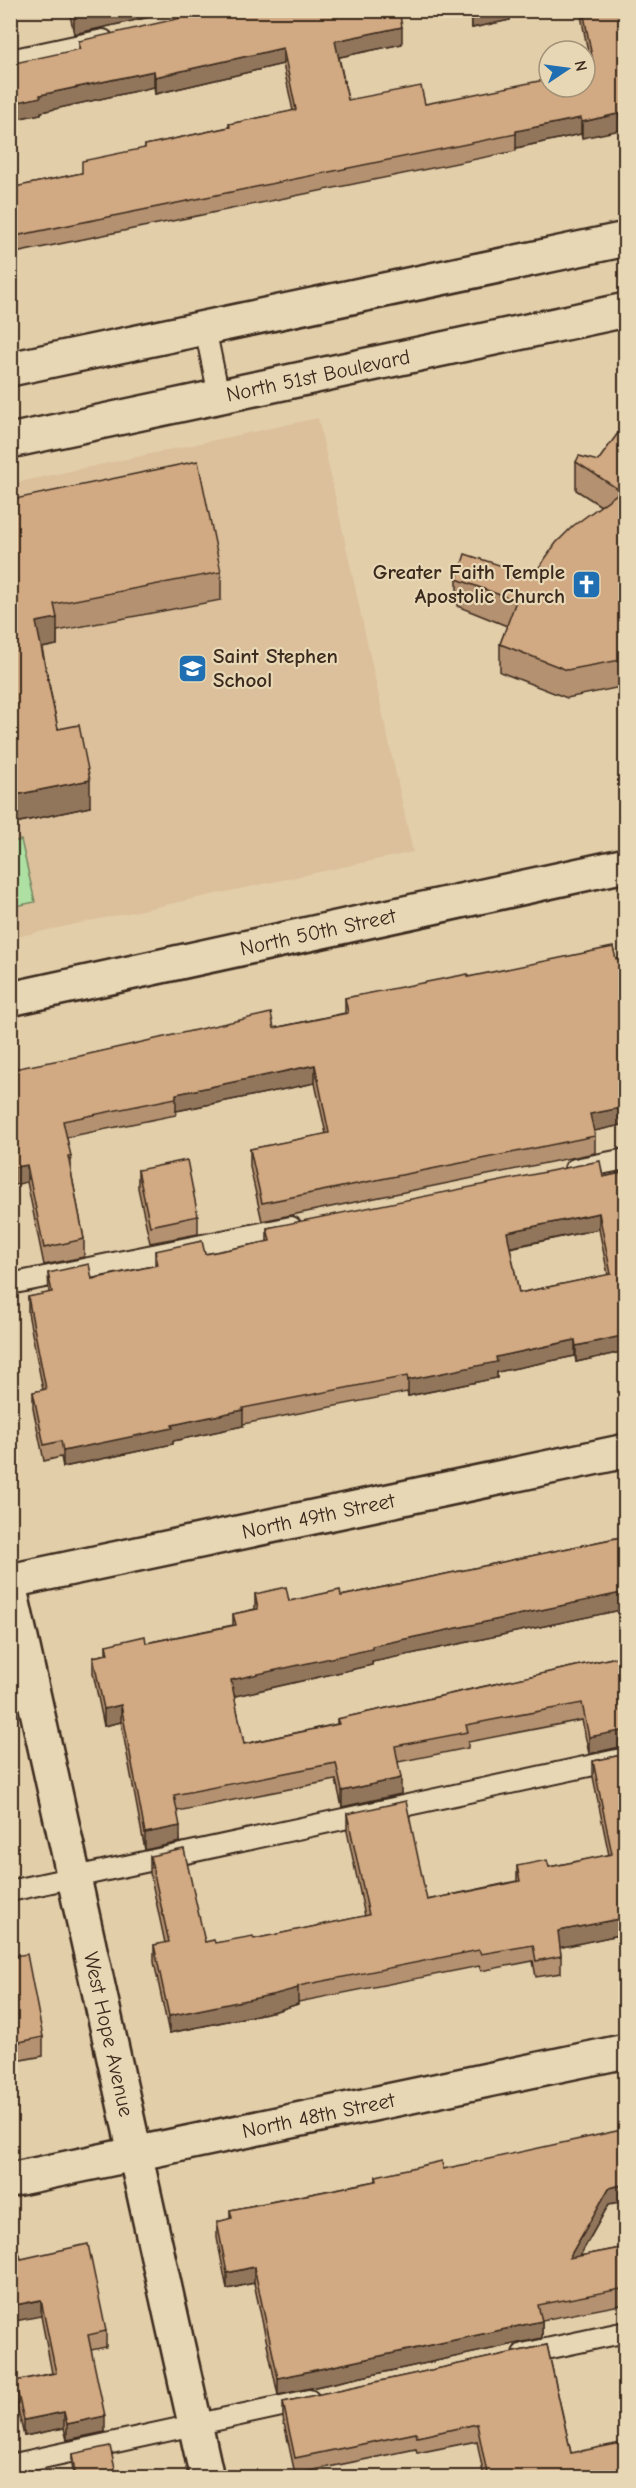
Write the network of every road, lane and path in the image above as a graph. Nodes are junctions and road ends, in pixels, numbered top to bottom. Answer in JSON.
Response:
{"nodes":[{"id":1,"x":124,"y":35,"type":"edge"},
{"id":2,"x":10,"y":60,"type":"edge"},
{"id":3,"x":626,"y":239,"type":"edge"},
{"id":4,"x":626,"y":310,"type":"edge"},
{"id":5,"x":205,"y":327,"type":"junction"},
{"id":6,"x":10,"y":369,"type":"edge"},
{"id":7,"x":219,"y":396,"type":"junction"},
{"id":8,"x":10,"y":441,"type":"edge"},
{"id":9,"x":626,"y":865,"type":"edge"},
{"id":10,"x":10,"y":999,"type":"edge"},
{"id":11,"x":626,"y":1159,"type":"edge"},
{"id":12,"x":556,"y":1173,"type":"edge"},
{"id":13,"x":312,"y":1223,"type":"edge"},
{"id":14,"x":10,"y":1284,"type":"edge"},
{"id":15,"x":626,"y":1450,"type":"edge"},
{"id":16,"x":10,"y":1581,"type":"edge"},
{"id":17,"x":10,"y":1589,"type":"edge"},
{"id":18,"x":626,"y":1758,"type":"edge"},
{"id":19,"x":75,"y":1878,"type":"junction"},
{"id":20,"x":10,"y":1891,"type":"edge"},
{"id":21,"x":626,"y":2051,"type":"edge"},
{"id":22,"x":136,"y":2154,"type":"junction"},
{"id":23,"x":10,"y":2180,"type":"edge"},
{"id":24,"x":626,"y":2332,"type":"edge"},
{"id":25,"x":500,"y":2359,"type":"edge"},
{"id":26,"x":329,"y":2396,"type":"edge"},
{"id":27,"x":196,"y":2424,"type":"junction"},
{"id":28,"x":10,"y":2465,"type":"edge"},
{"id":29,"x":207,"y":2478,"type":"edge"}],
"edges":[{"from":1,"to":2,"type":"lane"},
{"from":3,"to":5,"type":"street"},
{"from":4,"to":7,"type":"street","name":"North 51st Boulevard"},
{"from":5,"to":6,"type":"street"},
{"from":5,"to":7,"type":"lane"},
{"from":7,"to":8,"type":"street","name":"North 51st Boulevard"},
{"from":9,"to":10,"type":"street","name":"North 50th Street"},
{"from":11,"to":12,"type":"lane"},
{"from":13,"to":14,"type":"lane"},
{"from":15,"to":16,"type":"street","name":"North 49th Street"},
{"from":17,"to":19,"type":"street","name":"West Hope Avenue"},
{"from":18,"to":19,"type":"lane"},
{"from":19,"to":20,"type":"lane"},
{"from":19,"to":22,"type":"street","name":"West Hope Avenue"},
{"from":21,"to":22,"type":"street","name":"North 48th Street"},
{"from":22,"to":23,"type":"street","name":"North 48th Street"},
{"from":22,"to":27,"type":"street","name":"West Hope Avenue"},
{"from":24,"to":25,"type":"lane"},
{"from":26,"to":27,"type":"lane"},
{"from":27,"to":28,"type":"lane"},
{"from":27,"to":29,"type":"street","name":"West Hope Avenue"}]}
